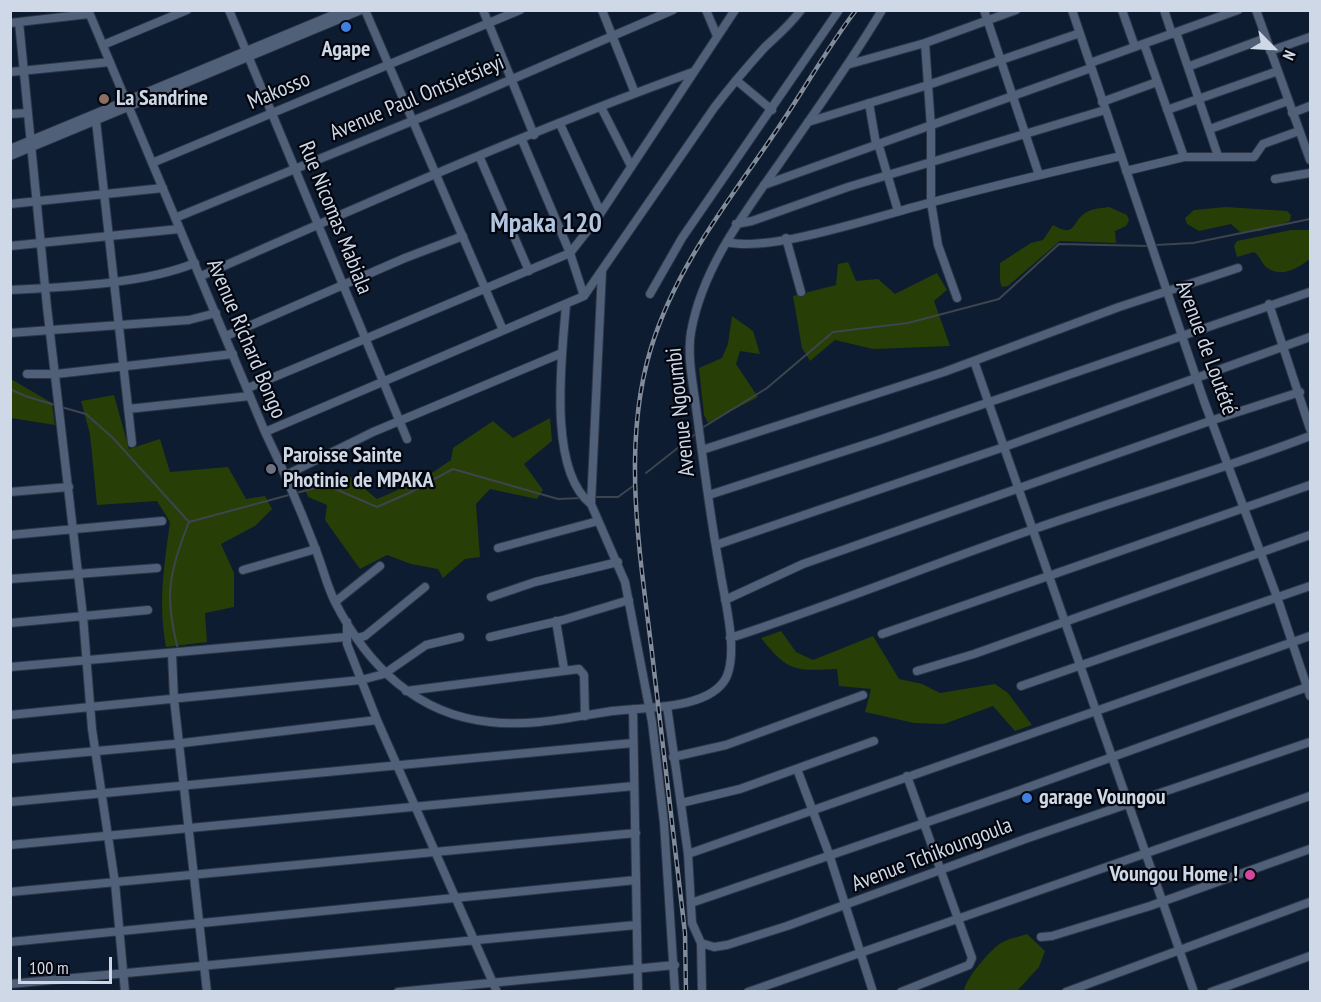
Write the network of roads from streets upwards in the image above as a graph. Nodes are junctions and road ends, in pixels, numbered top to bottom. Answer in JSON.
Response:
{"nodes":[{"id":1,"x":187,"y":10,"type":"edge"},
{"id":2,"x":230,"y":10,"type":"edge"},
{"id":3,"x":345,"y":10,"type":"edge"},
{"id":4,"x":363,"y":10,"type":"edge"},
{"id":5,"x":483,"y":10,"type":"edge"},
{"id":6,"x":519,"y":10,"type":"edge"},
{"id":7,"x":602,"y":10,"type":"edge"},
{"id":8,"x":673,"y":10,"type":"edge"},
{"id":9,"x":706,"y":10,"type":"edge"},
{"id":10,"x":735,"y":10,"type":"edge"},
{"id":11,"x":801,"y":10,"type":"edge"},
{"id":12,"x":839,"y":10,"type":"edge"},
{"id":13,"x":882,"y":10,"type":"edge"},
{"id":14,"x":984,"y":10,"type":"edge"},
{"id":15,"x":1016,"y":10,"type":"edge"},
{"id":16,"x":1072,"y":10,"type":"edge"},
{"id":17,"x":1122,"y":10,"type":"edge"},
{"id":18,"x":1164,"y":10,"type":"edge"},
{"id":19,"x":1209,"y":10,"type":"edge"},
{"id":20,"x":1238,"y":10,"type":"edge"},
{"id":21,"x":1256,"y":10,"type":"edge"},
{"id":22,"x":89,"y":12,"type":"edge"},
{"id":23,"x":988,"y":20,"type":"junction"},
{"id":24,"x":1212,"y":20,"type":"junction"},
{"id":25,"x":15,"y":22,"type":"edge"},
{"id":26,"x":488,"y":22,"type":"junction"},
{"id":27,"x":1080,"y":33,"type":"junction"},
{"id":28,"x":1174,"y":33,"type":"junction"},
{"id":29,"x":612,"y":36,"type":"junction"},
{"id":30,"x":717,"y":36,"type":"junction"},
{"id":31,"x":1311,"y":37,"type":"edge"},
{"id":32,"x":1266,"y":38,"type":"junction"},
{"id":33,"x":925,"y":43,"type":"junction"},
{"id":34,"x":1144,"y":44,"type":"junction"},
{"id":35,"x":103,"y":45,"type":"junction"},
{"id":36,"x":1135,"y":47,"type":"junction"},
{"id":37,"x":1270,"y":51,"type":"junction"},
{"id":38,"x":246,"y":56,"type":"junction"},
{"id":39,"x":1000,"y":60,"type":"junction"},
{"id":40,"x":110,"y":62,"type":"junction"},
{"id":41,"x":389,"y":64,"type":"junction"},
{"id":42,"x":850,"y":64,"type":"junction"},
{"id":43,"x":1090,"y":66,"type":"junction"},
{"id":44,"x":1190,"y":66,"type":"junction"},
{"id":45,"x":23,"y":70,"type":"junction"},
{"id":46,"x":1278,"y":71,"type":"junction"},
{"id":47,"x":10,"y":72,"type":"edge"},
{"id":48,"x":693,"y":72,"type":"junction"},
{"id":49,"x":511,"y":79,"type":"junction"},
{"id":50,"x":736,"y":80,"type":"junction"},
{"id":51,"x":1157,"y":82,"type":"junction"},
{"id":52,"x":928,"y":85,"type":"junction"},
{"id":53,"x":635,"y":93,"type":"junction"},
{"id":54,"x":1013,"y":97,"type":"junction"},
{"id":55,"x":1200,"y":97,"type":"junction"},
{"id":56,"x":1288,"y":101,"type":"junction"},
{"id":57,"x":869,"y":103,"type":"junction"},
{"id":58,"x":128,"y":104,"type":"junction"},
{"id":59,"x":1104,"y":106,"type":"junction"},
{"id":60,"x":1311,"y":106,"type":"edge"},
{"id":61,"x":601,"y":107,"type":"junction"},
{"id":62,"x":772,"y":110,"type":"junction"},
{"id":63,"x":1167,"y":110,"type":"junction"},
{"id":64,"x":27,"y":112,"type":"junction"},
{"id":65,"x":1292,"y":113,"type":"junction"},
{"id":66,"x":10,"y":114,"type":"edge"},
{"id":67,"x":272,"y":114,"type":"junction"},
{"id":68,"x":413,"y":120,"type":"junction"},
{"id":69,"x":96,"y":121,"type":"junction"},
{"id":70,"x":808,"y":122,"type":"junction"},
{"id":71,"x":560,"y":124,"type":"junction"},
{"id":72,"x":931,"y":127,"type":"junction"},
{"id":73,"x":1210,"y":129,"type":"junction"},
{"id":74,"x":1299,"y":131,"type":"junction"},
{"id":75,"x":1026,"y":134,"type":"junction"},
{"id":76,"x":534,"y":135,"type":"junction"},
{"id":77,"x":522,"y":140,"type":"junction"},
{"id":78,"x":32,"y":144,"type":"junction"},
{"id":79,"x":878,"y":144,"type":"junction"},
{"id":80,"x":10,"y":149,"type":"edge"},
{"id":81,"x":10,"y":156,"type":"edge"},
{"id":82,"x":1121,"y":156,"type":"junction"},
{"id":83,"x":1218,"y":156,"type":"junction"},
{"id":84,"x":1184,"y":157,"type":"junction"},
{"id":85,"x":480,"y":158,"type":"junction"},
{"id":86,"x":1311,"y":160,"type":"edge"},
{"id":87,"x":152,"y":163,"type":"junction"},
{"id":88,"x":930,"y":165,"type":"junction"},
{"id":89,"x":631,"y":166,"type":"junction"},
{"id":90,"x":295,"y":168,"type":"junction"},
{"id":91,"x":1126,"y":171,"type":"junction"},
{"id":92,"x":1311,"y":173,"type":"edge"},
{"id":93,"x":437,"y":175,"type":"junction"},
{"id":94,"x":1039,"y":175,"type":"junction"},
{"id":95,"x":887,"y":177,"type":"junction"},
{"id":96,"x":1275,"y":179,"type":"dead end"},
{"id":97,"x":764,"y":185,"type":"junction"},
{"id":98,"x":162,"y":188,"type":"junction"},
{"id":99,"x":105,"y":194,"type":"junction"},
{"id":100,"x":36,"y":201,"type":"junction"},
{"id":101,"x":931,"y":202,"type":"junction"},
{"id":102,"x":10,"y":204,"type":"edge"},
{"id":103,"x":600,"y":211,"type":"junction"},
{"id":104,"x":898,"y":211,"type":"junction"},
{"id":105,"x":175,"y":218,"type":"junction"},
{"id":106,"x":736,"y":224,"type":"junction"},
{"id":107,"x":317,"y":225,"type":"junction"},
{"id":108,"x":179,"y":229,"type":"junction"},
{"id":109,"x":109,"y":235,"type":"junction"},
{"id":110,"x":463,"y":236,"type":"junction"},
{"id":111,"x":786,"y":238,"type":"junction"},
{"id":112,"x":727,"y":242,"type":"junction"},
{"id":113,"x":40,"y":243,"type":"junction"},
{"id":114,"x":10,"y":246,"type":"edge"},
{"id":115,"x":570,"y":253,"type":"junction"},
{"id":116,"x":195,"y":263,"type":"junction"},
{"id":117,"x":1238,"y":268,"type":"dead end"},
{"id":118,"x":529,"y":271,"type":"junction"},
{"id":119,"x":602,"y":271,"type":"junction"},
{"id":120,"x":201,"y":276,"type":"junction"},
{"id":121,"x":114,"y":280,"type":"junction"},
{"id":122,"x":342,"y":285,"type":"junction"},
{"id":123,"x":45,"y":288,"type":"junction"},
{"id":124,"x":10,"y":290,"type":"edge"},
{"id":125,"x":486,"y":290,"type":"junction"},
{"id":126,"x":1167,"y":291,"type":"junction"},
{"id":127,"x":801,"y":292,"type":"dead end"},
{"id":128,"x":1311,"y":292,"type":"edge"},
{"id":129,"x":650,"y":294,"type":"dead end"},
{"id":130,"x":584,"y":296,"type":"junction"},
{"id":131,"x":957,"y":298,"type":"dead end"},
{"id":132,"x":1269,"y":304,"type":"junction"},
{"id":133,"x":566,"y":305,"type":"junction"},
{"id":134,"x":216,"y":313,"type":"junction"},
{"id":135,"x":119,"y":323,"type":"junction"},
{"id":136,"x":50,"y":330,"type":"junction"},
{"id":137,"x":504,"y":330,"type":"junction"},
{"id":138,"x":10,"y":333,"type":"edge"},
{"id":139,"x":1182,"y":335,"type":"junction"},
{"id":140,"x":225,"y":336,"type":"junction"},
{"id":141,"x":1311,"y":336,"type":"edge"},
{"id":142,"x":366,"y":340,"type":"junction"},
{"id":143,"x":1284,"y":348,"type":"junction"},
{"id":144,"x":562,"y":353,"type":"junction"},
{"id":145,"x":233,"y":354,"type":"junction"},
{"id":146,"x":974,"y":361,"type":"junction"},
{"id":147,"x":123,"y":366,"type":"junction"},
{"id":148,"x":27,"y":374,"type":"dead end"},
{"id":149,"x":56,"y":374,"type":"junction"},
{"id":150,"x":1197,"y":378,"type":"junction"},
{"id":151,"x":383,"y":381,"type":"junction"},
{"id":152,"x":249,"y":392,"type":"junction"},
{"id":153,"x":1300,"y":393,"type":"junction"},
{"id":154,"x":989,"y":403,"type":"junction"},
{"id":155,"x":128,"y":409,"type":"junction"},
{"id":156,"x":1213,"y":420,"type":"junction"},
{"id":157,"x":399,"y":422,"type":"junction"},
{"id":158,"x":1311,"y":429,"type":"edge"},
{"id":159,"x":265,"y":432,"type":"junction"},
{"id":160,"x":1311,"y":436,"type":"edge"},
{"id":161,"x":406,"y":439,"type":"dead end"},
{"id":162,"x":132,"y":443,"type":"dead end"},
{"id":163,"x":1005,"y":447,"type":"junction"},
{"id":164,"x":702,"y":450,"type":"junction"},
{"id":165,"x":1229,"y":467,"type":"junction"},
{"id":166,"x":286,"y":475,"type":"junction"},
{"id":167,"x":1311,"y":485,"type":"edge"},
{"id":168,"x":69,"y":487,"type":"junction"},
{"id":169,"x":1019,"y":489,"type":"junction"},
{"id":170,"x":10,"y":492,"type":"edge"},
{"id":171,"x":709,"y":495,"type":"junction"},
{"id":172,"x":591,"y":504,"type":"junction"},
{"id":173,"x":1245,"y":510,"type":"junction"},
{"id":174,"x":162,"y":521,"type":"dead end"},
{"id":175,"x":598,"y":521,"type":"junction"},
{"id":176,"x":1034,"y":529,"type":"junction"},
{"id":177,"x":73,"y":530,"type":"junction"},
{"id":178,"x":10,"y":535,"type":"edge"},
{"id":179,"x":1311,"y":535,"type":"edge"},
{"id":180,"x":716,"y":545,"type":"junction"},
{"id":181,"x":498,"y":548,"type":"dead end"},
{"id":182,"x":316,"y":549,"type":"junction"},
{"id":183,"x":1260,"y":554,"type":"junction"},
{"id":184,"x":618,"y":562,"type":"junction"},
{"id":185,"x":380,"y":566,"type":"dead end"},
{"id":186,"x":157,"y":568,"type":"dead end"},
{"id":187,"x":243,"y":570,"type":"dead end"},
{"id":188,"x":78,"y":574,"type":"junction"},
{"id":189,"x":1050,"y":576,"type":"junction"},
{"id":190,"x":10,"y":579,"type":"edge"},
{"id":191,"x":1311,"y":586,"type":"edge"},
{"id":192,"x":425,"y":587,"type":"dead end"},
{"id":193,"x":492,"y":597,"type":"dead end"},
{"id":194,"x":1277,"y":597,"type":"junction"},
{"id":195,"x":629,"y":600,"type":"junction"},
{"id":196,"x":725,"y":600,"type":"junction"},
{"id":197,"x":335,"y":602,"type":"junction"},
{"id":198,"x":148,"y":610,"type":"dead end"},
{"id":199,"x":83,"y":616,"type":"junction"},
{"id":200,"x":1066,"y":620,"type":"junction"},
{"id":201,"x":556,"y":621,"type":"junction"},
{"id":202,"x":347,"y":622,"type":"junction"},
{"id":203,"x":10,"y":623,"type":"edge"},
{"id":204,"x":882,"y":634,"type":"dead end"},
{"id":205,"x":1311,"y":636,"type":"edge"},
{"id":206,"x":460,"y":637,"type":"dead end"},
{"id":207,"x":490,"y":637,"type":"dead end"},
{"id":208,"x":345,"y":638,"type":"junction"},
{"id":209,"x":357,"y":638,"type":"junction"},
{"id":210,"x":730,"y":638,"type":"junction"},
{"id":211,"x":1293,"y":643,"type":"junction"},
{"id":212,"x":172,"y":654,"type":"junction"},
{"id":213,"x":88,"y":661,"type":"junction"},
{"id":214,"x":1082,"y":666,"type":"junction"},
{"id":215,"x":10,"y":667,"type":"edge"},
{"id":216,"x":564,"y":669,"type":"junction"},
{"id":217,"x":917,"y":671,"type":"dead end"},
{"id":218,"x":384,"y":674,"type":"junction"},
{"id":219,"x":361,"y":680,"type":"junction"},
{"id":220,"x":1021,"y":686,"type":"dead end"},
{"id":221,"x":1309,"y":686,"type":"edge"},
{"id":222,"x":406,"y":691,"type":"junction"},
{"id":223,"x":863,"y":695,"type":"dead end"},
{"id":224,"x":1311,"y":696,"type":"edge"},
{"id":225,"x":174,"y":699,"type":"junction"},
{"id":226,"x":663,"y":706,"type":"junction"},
{"id":227,"x":91,"y":707,"type":"junction"},
{"id":228,"x":649,"y":707,"type":"junction"},
{"id":229,"x":633,"y":709,"type":"junction"},
{"id":230,"x":1098,"y":712,"type":"junction"},
{"id":231,"x":10,"y":715,"type":"edge"},
{"id":232,"x":585,"y":716,"type":"junction"},
{"id":233,"x":377,"y":720,"type":"junction"},
{"id":234,"x":874,"y":741,"type":"dead end"},
{"id":235,"x":1311,"y":742,"type":"edge"},
{"id":236,"x":633,"y":743,"type":"junction"},
{"id":237,"x":180,"y":744,"type":"junction"},
{"id":238,"x":96,"y":750,"type":"junction"},
{"id":239,"x":1113,"y":755,"type":"junction"},
{"id":240,"x":673,"y":757,"type":"junction"},
{"id":241,"x":10,"y":759,"type":"edge"},
{"id":242,"x":398,"y":764,"type":"junction"},
{"id":243,"x":797,"y":769,"type":"junction"},
{"id":244,"x":908,"y":776,"type":"junction"},
{"id":245,"x":184,"y":784,"type":"junction"},
{"id":246,"x":634,"y":786,"type":"junction"},
{"id":247,"x":103,"y":792,"type":"junction"},
{"id":248,"x":1311,"y":796,"type":"edge"},
{"id":249,"x":10,"y":801,"type":"edge"},
{"id":250,"x":681,"y":803,"type":"junction"},
{"id":251,"x":1130,"y":804,"type":"junction"},
{"id":252,"x":416,"y":807,"type":"junction"},
{"id":253,"x":812,"y":812,"type":"junction"},
{"id":254,"x":924,"y":821,"type":"junction"},
{"id":255,"x":189,"y":828,"type":"junction"},
{"id":256,"x":636,"y":833,"type":"junction"},
{"id":257,"x":108,"y":836,"type":"junction"},
{"id":258,"x":10,"y":845,"type":"edge"},
{"id":259,"x":1311,"y":849,"type":"edge"},
{"id":260,"x":435,"y":851,"type":"junction"},
{"id":261,"x":688,"y":854,"type":"junction"},
{"id":262,"x":829,"y":854,"type":"junction"},
{"id":263,"x":1148,"y":855,"type":"junction"},
{"id":264,"x":943,"y":870,"type":"junction"},
{"id":265,"x":195,"y":875,"type":"junction"},
{"id":266,"x":636,"y":880,"type":"junction"},
{"id":267,"x":114,"y":884,"type":"junction"},
{"id":268,"x":10,"y":892,"type":"edge"},
{"id":269,"x":455,"y":898,"type":"junction"},
{"id":270,"x":1164,"y":900,"type":"junction"},
{"id":271,"x":1311,"y":902,"type":"edge"},
{"id":272,"x":691,"y":903,"type":"junction"},
{"id":273,"x":846,"y":907,"type":"junction"},
{"id":274,"x":959,"y":920,"type":"junction"},
{"id":275,"x":200,"y":922,"type":"junction"},
{"id":276,"x":636,"y":925,"type":"junction"},
{"id":277,"x":118,"y":929,"type":"junction"},
{"id":278,"x":1041,"y":937,"type":"dead end"},
{"id":279,"x":474,"y":939,"type":"junction"},
{"id":280,"x":10,"y":942,"type":"edge"},
{"id":281,"x":701,"y":943,"type":"junction"},
{"id":282,"x":1180,"y":948,"type":"junction"},
{"id":283,"x":861,"y":952,"type":"junction"},
{"id":284,"x":1311,"y":956,"type":"edge"},
{"id":285,"x":675,"y":964,"type":"junction"},
{"id":286,"x":204,"y":966,"type":"junction"},
{"id":287,"x":637,"y":967,"type":"junction"},
{"id":288,"x":123,"y":973,"type":"junction"},
{"id":289,"x":10,"y":984,"type":"edge"},
{"id":290,"x":496,"y":988,"type":"edge"},
{"id":291,"x":125,"y":992,"type":"edge"},
{"id":292,"x":207,"y":992,"type":"edge"},
{"id":293,"x":398,"y":992,"type":"edge"},
{"id":294,"x":638,"y":992,"type":"edge"},
{"id":295,"x":675,"y":992,"type":"edge"},
{"id":296,"x":702,"y":992,"type":"edge"},
{"id":297,"x":748,"y":992,"type":"edge"},
{"id":298,"x":873,"y":992,"type":"edge"},
{"id":299,"x":900,"y":992,"type":"edge"},
{"id":300,"x":1066,"y":992,"type":"edge"},
{"id":301,"x":1194,"y":992,"type":"edge"},
{"id":302,"x":1211,"y":992,"type":"edge"}],
"edges":[{"from":1,"to":35,"type":"street"},
{"from":2,"to":38,"type":"street","name":"Rue Nicomas Mabiala"},
{"from":3,"to":38,"type":"street"},
{"from":4,"to":38,"type":"street"},
{"from":4,"to":41,"type":"street"},
{"from":5,"to":26,"type":"street"},
{"from":6,"to":26,"type":"street","name":"Makosso"},
{"from":7,"to":29,"type":"street"},
{"from":8,"to":29,"type":"street","name":"Avenue Paul Ontsietsieyi"},
{"from":9,"to":30,"type":"street"},
{"from":10,"to":30,"type":"street"},
{"from":11,"to":50,"type":"street"},
{"from":12,"to":62,"type":"street"},
{"from":13,"to":42,"type":"street","name":"Avenue Ngoumbi"},
{"from":14,"to":23,"type":"street"},
{"from":15,"to":23,"type":"street"},
{"from":16,"to":27,"type":"street","name":"Avenue de Loutété"},
{"from":17,"to":36,"type":"street"},
{"from":18,"to":28,"type":"street"},
{"from":19,"to":24,"type":"street"},
{"from":20,"to":24,"type":"street"},
{"from":21,"to":32,"type":"street"},
{"from":22,"to":25,"type":"street"},
{"from":22,"to":35,"type":"street","name":"Avenue Richard Bongo"},
{"from":23,"to":33,"type":"street"},
{"from":23,"to":39,"type":"street"},
{"from":24,"to":28,"type":"street"},
{"from":25,"to":45,"type":"street"},
{"from":26,"to":41,"type":"street","name":"Makosso"},
{"from":26,"to":49,"type":"street"},
{"from":27,"to":39,"type":"street"},
{"from":27,"to":43,"type":"street","name":"Avenue de Loutété"},
{"from":28,"to":34,"type":"street"},
{"from":28,"to":44,"type":"street"},
{"from":29,"to":49,"type":"street","name":"Avenue Paul Ontsietsieyi"},
{"from":29,"to":53,"type":"street"},
{"from":30,"to":48,"type":"street"},
{"from":31,"to":37,"type":"street"},
{"from":32,"to":37,"type":"street"},
{"from":32,"to":44,"type":"street"},
{"from":33,"to":42,"type":"street"},
{"from":33,"to":52,"type":"street"},
{"from":34,"to":36,"type":"street"},
{"from":34,"to":51,"type":"street"},
{"from":35,"to":40,"type":"street","name":"Avenue Richard Bongo"},
{"from":36,"to":43,"type":"street"},
{"from":37,"to":46,"type":"street"},
{"from":38,"to":58,"type":"street"},
{"from":38,"to":67,"type":"street","name":"Rue Nicomas Mabiala"},
{"from":39,"to":52,"type":"street"},
{"from":39,"to":54,"type":"street"},
{"from":40,"to":45,"type":"street"},
{"from":40,"to":58,"type":"street","name":"Avenue Richard Bongo"},
{"from":41,"to":67,"type":"street","name":"Makosso"},
{"from":41,"to":68,"type":"street"},
{"from":42,"to":70,"type":"street","name":"Avenue Ngoumbi"},
{"from":43,"to":54,"type":"street"},
{"from":43,"to":59,"type":"street","name":"Avenue de Loutété"},
{"from":44,"to":55,"type":"street"},
{"from":45,"to":47,"type":"street"},
{"from":45,"to":64,"type":"street"},
{"from":46,"to":55,"type":"street"},
{"from":46,"to":56,"type":"street"},
{"from":48,"to":53,"type":"street"},
{"from":48,"to":89,"type":"street"},
{"from":49,"to":68,"type":"street","name":"Avenue Paul Ontsietsieyi"},
{"from":49,"to":76,"type":"street"},
{"from":50,"to":62,"type":"street"},
{"from":50,"to":119,"type":"street"},
{"from":51,"to":59,"type":"street"},
{"from":51,"to":63,"type":"street"},
{"from":52,"to":57,"type":"street"},
{"from":52,"to":72,"type":"street"},
{"from":53,"to":61,"type":"street"},
{"from":54,"to":72,"type":"street"},
{"from":54,"to":75,"type":"street"},
{"from":55,"to":63,"type":"street"},
{"from":55,"to":73,"type":"street"},
{"from":56,"to":65,"type":"street"},
{"from":56,"to":73,"type":"street"},
{"from":57,"to":70,"type":"street"},
{"from":57,"to":79,"type":"street"},
{"from":58,"to":69,"type":"street"},
{"from":58,"to":78,"type":"street"},
{"from":58,"to":87,"type":"street","name":"Avenue Richard Bongo"},
{"from":59,"to":75,"type":"street"},
{"from":59,"to":82,"type":"street","name":"Avenue de Loutété"},
{"from":60,"to":65,"type":"street"},
{"from":61,"to":71,"type":"street"},
{"from":61,"to":89,"type":"street"},
{"from":62,"to":129,"type":"street"},
{"from":63,"to":84,"type":"street"},
{"from":64,"to":66,"type":"street"},
{"from":64,"to":78,"type":"street"},
{"from":65,"to":74,"type":"street"},
{"from":67,"to":87,"type":"street","name":"Makosso"},
{"from":67,"to":90,"type":"street","name":"Rue Nicomas Mabiala"},
{"from":68,"to":90,"type":"street","name":"Avenue Paul Ontsietsieyi"},
{"from":68,"to":93,"type":"street"},
{"from":69,"to":78,"type":"street"},
{"from":69,"to":99,"type":"street"},
{"from":70,"to":97,"type":"street","name":"Avenue Ngoumbi"},
{"from":71,"to":76,"type":"street"},
{"from":71,"to":103,"type":"street"},
{"from":72,"to":79,"type":"street"},
{"from":72,"to":88,"type":"street"},
{"from":73,"to":83,"type":"street"},
{"from":74,"to":83,"type":"street"},
{"from":74,"to":86,"type":"street"},
{"from":75,"to":88,"type":"street"},
{"from":75,"to":94,"type":"street"},
{"from":76,"to":77,"type":"street"},
{"from":77,"to":85,"type":"street"},
{"from":77,"to":115,"type":"street"},
{"from":78,"to":80,"type":"street"},
{"from":78,"to":81,"type":"street"},
{"from":78,"to":100,"type":"street"},
{"from":79,"to":95,"type":"street"},
{"from":79,"to":97,"type":"street"},
{"from":82,"to":91,"type":"street","name":"Avenue de Loutété"},
{"from":82,"to":94,"type":"street"},
{"from":83,"to":84,"type":"street"},
{"from":84,"to":91,"type":"street"},
{"from":85,"to":93,"type":"street"},
{"from":85,"to":118,"type":"street"},
{"from":87,"to":98,"type":"street","name":"Avenue Richard Bongo"},
{"from":88,"to":95,"type":"street"},
{"from":88,"to":101,"type":"street"},
{"from":89,"to":103,"type":"street"},
{"from":90,"to":105,"type":"street","name":"Avenue Paul Ontsietsieyi"},
{"from":90,"to":107,"type":"street","name":"Rue Nicomas Mabiala"},
{"from":91,"to":126,"type":"street","name":"Avenue de Loutété"},
{"from":92,"to":96,"type":"street"},
{"from":93,"to":107,"type":"street"},
{"from":93,"to":110,"type":"street"},
{"from":94,"to":101,"type":"street"},
{"from":95,"to":104,"type":"street"},
{"from":95,"to":106,"type":"street"},
{"from":97,"to":106,"type":"street","name":"Avenue Ngoumbi"},
{"from":98,"to":99,"type":"street"},
{"from":98,"to":105,"type":"street","name":"Avenue Richard Bongo"},
{"from":99,"to":100,"type":"street"},
{"from":99,"to":109,"type":"street"},
{"from":100,"to":102,"type":"street"},
{"from":100,"to":113,"type":"street"},
{"from":101,"to":104,"type":"street"},
{"from":101,"to":131,"type":"street"},
{"from":103,"to":115,"type":"street"},
{"from":104,"to":111,"type":"street"},
{"from":105,"to":108,"type":"street","name":"Avenue Richard Bongo"},
{"from":106,"to":112,"type":"street","name":"Avenue Ngoumbi"},
{"from":107,"to":120,"type":"street"},
{"from":107,"to":122,"type":"street","name":"Rue Nicomas Mabiala"},
{"from":108,"to":109,"type":"street"},
{"from":108,"to":116,"type":"street","name":"Avenue Richard Bongo"},
{"from":109,"to":113,"type":"street"},
{"from":109,"to":121,"type":"street"},
{"from":110,"to":122,"type":"street"},
{"from":110,"to":125,"type":"street"},
{"from":111,"to":112,"type":"street"},
{"from":111,"to":127,"type":"street"},
{"from":112,"to":164,"type":"street","name":"Avenue Ngoumbi"},
{"from":113,"to":114,"type":"street"},
{"from":113,"to":123,"type":"street"},
{"from":115,"to":118,"type":"street"},
{"from":115,"to":130,"type":"street"},
{"from":116,"to":120,"type":"street","name":"Avenue Richard Bongo"},
{"from":116,"to":121,"type":"street"},
{"from":117,"to":126,"type":"street"},
{"from":118,"to":125,"type":"street"},
{"from":119,"to":130,"type":"street"},
{"from":119,"to":172,"type":"street"},
{"from":120,"to":134,"type":"street","name":"Avenue Richard Bongo"},
{"from":121,"to":123,"type":"street"},
{"from":121,"to":135,"type":"street"},
{"from":122,"to":140,"type":"street"},
{"from":122,"to":142,"type":"street","name":"Rue Nicomas Mabiala"},
{"from":123,"to":124,"type":"street"},
{"from":123,"to":136,"type":"street"},
{"from":125,"to":137,"type":"street"},
{"from":125,"to":142,"type":"street"},
{"from":126,"to":139,"type":"street","name":"Avenue de Loutété"},
{"from":126,"to":146,"type":"street"},
{"from":128,"to":132,"type":"street"},
{"from":130,"to":133,"type":"street"},
{"from":132,"to":139,"type":"street"},
{"from":132,"to":143,"type":"street"},
{"from":133,"to":137,"type":"street"},
{"from":133,"to":144,"type":"street"},
{"from":134,"to":135,"type":"street"},
{"from":134,"to":140,"type":"street","name":"Avenue Richard Bongo"},
{"from":135,"to":136,"type":"street"},
{"from":135,"to":147,"type":"street"},
{"from":136,"to":138,"type":"street"},
{"from":136,"to":149,"type":"street"},
{"from":137,"to":151,"type":"street"},
{"from":139,"to":150,"type":"street","name":"Avenue de Loutété"},
{"from":139,"to":154,"type":"street"},
{"from":140,"to":145,"type":"street","name":"Avenue Richard Bongo"},
{"from":141,"to":143,"type":"street"},
{"from":142,"to":151,"type":"street","name":"Rue Nicomas Mabiala"},
{"from":142,"to":152,"type":"street"},
{"from":143,"to":150,"type":"street"},
{"from":143,"to":153,"type":"street"},
{"from":144,"to":157,"type":"street"},
{"from":144,"to":172,"type":"street"},
{"from":145,"to":147,"type":"street"},
{"from":145,"to":152,"type":"street","name":"Avenue Richard Bongo"},
{"from":146,"to":154,"type":"street"},
{"from":146,"to":164,"type":"street"},
{"from":147,"to":149,"type":"street"},
{"from":147,"to":155,"type":"street"},
{"from":148,"to":149,"type":"street"},
{"from":149,"to":168,"type":"street"},
{"from":150,"to":156,"type":"street","name":"Avenue de Loutété"},
{"from":150,"to":163,"type":"street"},
{"from":151,"to":157,"type":"street","name":"Rue Nicomas Mabiala"},
{"from":151,"to":159,"type":"street"},
{"from":152,"to":155,"type":"street"},
{"from":152,"to":159,"type":"street","name":"Avenue Richard Bongo"},
{"from":153,"to":156,"type":"street"},
{"from":153,"to":158,"type":"street"},
{"from":154,"to":163,"type":"street"},
{"from":154,"to":171,"type":"street"},
{"from":155,"to":162,"type":"street"},
{"from":156,"to":165,"type":"street","name":"Avenue de Loutété"},
{"from":156,"to":169,"type":"street"},
{"from":157,"to":161,"type":"street","name":"Rue Nicomas Mabiala"},
{"from":157,"to":166,"type":"street"},
{"from":159,"to":166,"type":"street","name":"Avenue Richard Bongo"},
{"from":160,"to":165,"type":"street"},
{"from":163,"to":169,"type":"street"},
{"from":163,"to":180,"type":"street"},
{"from":164,"to":171,"type":"street","name":"Avenue Ngoumbi"},
{"from":165,"to":173,"type":"street","name":"Avenue de Loutété"},
{"from":165,"to":176,"type":"street"},
{"from":166,"to":182,"type":"street","name":"Avenue Richard Bongo"},
{"from":167,"to":173,"type":"street"},
{"from":168,"to":170,"type":"street"},
{"from":168,"to":177,"type":"street"},
{"from":169,"to":176,"type":"street"},
{"from":169,"to":196,"type":"street"},
{"from":171,"to":180,"type":"street","name":"Avenue Ngoumbi"},
{"from":172,"to":175,"type":"street"},
{"from":173,"to":183,"type":"street","name":"Avenue de Loutété"},
{"from":173,"to":189,"type":"street"},
{"from":174,"to":177,"type":"street"},
{"from":175,"to":181,"type":"street"},
{"from":175,"to":184,"type":"street"},
{"from":176,"to":189,"type":"street"},
{"from":176,"to":210,"type":"street"},
{"from":177,"to":178,"type":"street"},
{"from":177,"to":188,"type":"street"},
{"from":179,"to":183,"type":"street"},
{"from":180,"to":196,"type":"street","name":"Avenue Ngoumbi"},
{"from":182,"to":187,"type":"street"},
{"from":182,"to":197,"type":"street","name":"Avenue Richard Bongo"},
{"from":183,"to":194,"type":"street","name":"Avenue de Loutété"},
{"from":183,"to":200,"type":"street"},
{"from":184,"to":193,"type":"street"},
{"from":184,"to":195,"type":"street"},
{"from":185,"to":197,"type":"street"},
{"from":186,"to":188,"type":"street"},
{"from":188,"to":190,"type":"street"},
{"from":188,"to":199,"type":"street"},
{"from":189,"to":200,"type":"street"},
{"from":189,"to":204,"type":"street"},
{"from":191,"to":194,"type":"street"},
{"from":192,"to":209,"type":"street"},
{"from":194,"to":211,"type":"street","name":"Avenue de Loutété"},
{"from":194,"to":214,"type":"street"},
{"from":195,"to":201,"type":"street"},
{"from":195,"to":228,"type":"street"},
{"from":196,"to":210,"type":"street","name":"Avenue Ngoumbi"},
{"from":197,"to":202,"type":"street","name":"Avenue Richard Bongo"},
{"from":198,"to":199,"type":"street"},
{"from":199,"to":203,"type":"street"},
{"from":199,"to":213,"type":"street"},
{"from":200,"to":214,"type":"street"},
{"from":200,"to":217,"type":"street"},
{"from":201,"to":207,"type":"street"},
{"from":201,"to":216,"type":"street"},
{"from":202,"to":208,"type":"street"},
{"from":202,"to":209,"type":"street","name":"Avenue Richard Bongo"},
{"from":205,"to":211,"type":"street"},
{"from":206,"to":218,"type":"street"},
{"from":208,"to":212,"type":"street"},
{"from":208,"to":219,"type":"street"},
{"from":209,"to":218,"type":"street","name":"Avenue Richard Bongo"},
{"from":210,"to":226,"type":"street","name":"Avenue Ngoumbi"},
{"from":211,"to":221,"type":"street","name":"Avenue de Loutété"},
{"from":211,"to":230,"type":"street"},
{"from":212,"to":213,"type":"street"},
{"from":212,"to":225,"type":"street"},
{"from":213,"to":215,"type":"street"},
{"from":213,"to":227,"type":"street"},
{"from":214,"to":220,"type":"street"},
{"from":214,"to":230,"type":"street"},
{"from":216,"to":222,"type":"street"},
{"from":216,"to":232,"type":"street"},
{"from":218,"to":219,"type":"street"},
{"from":218,"to":222,"type":"street","name":"Avenue Richard Bongo"},
{"from":219,"to":225,"type":"street"},
{"from":219,"to":233,"type":"street"},
{"from":221,"to":224,"type":"street","name":"Avenue de Loutété"},
{"from":221,"to":239,"type":"street"},
{"from":222,"to":232,"type":"street","name":"Avenue Richard Bongo"},
{"from":223,"to":240,"type":"street"},
{"from":225,"to":227,"type":"street"},
{"from":225,"to":237,"type":"street"},
{"from":226,"to":228,"type":"street","name":"Avenue Richard Bongo"},
{"from":226,"to":240,"type":"street"},
{"from":227,"to":231,"type":"street"},
{"from":227,"to":238,"type":"street"},
{"from":228,"to":229,"type":"street","name":"Avenue Richard Bongo"},
{"from":228,"to":285,"type":"street"},
{"from":229,"to":232,"type":"street","name":"Avenue Richard Bongo"},
{"from":229,"to":236,"type":"street"},
{"from":230,"to":239,"type":"street"},
{"from":230,"to":244,"type":"street"},
{"from":233,"to":237,"type":"street"},
{"from":233,"to":242,"type":"street"},
{"from":234,"to":243,"type":"street"},
{"from":235,"to":251,"type":"street","name":"Avenue Tchikoungoula"},
{"from":236,"to":242,"type":"street"},
{"from":236,"to":246,"type":"street"},
{"from":237,"to":238,"type":"street"},
{"from":237,"to":245,"type":"street"},
{"from":238,"to":241,"type":"street"},
{"from":238,"to":247,"type":"street"},
{"from":239,"to":251,"type":"street"},
{"from":239,"to":254,"type":"street"},
{"from":240,"to":250,"type":"street"},
{"from":242,"to":245,"type":"street"},
{"from":242,"to":252,"type":"street"},
{"from":243,"to":250,"type":"street"},
{"from":243,"to":253,"type":"street"},
{"from":244,"to":253,"type":"street"},
{"from":244,"to":254,"type":"street"},
{"from":245,"to":247,"type":"street"},
{"from":245,"to":255,"type":"street"},
{"from":246,"to":252,"type":"street"},
{"from":246,"to":256,"type":"street"},
{"from":247,"to":249,"type":"street"},
{"from":247,"to":257,"type":"street"},
{"from":248,"to":263,"type":"street"},
{"from":250,"to":261,"type":"street"},
{"from":251,"to":263,"type":"street"},
{"from":251,"to":264,"type":"street","name":"Avenue Tchikoungoula"},
{"from":252,"to":255,"type":"street"},
{"from":252,"to":260,"type":"street"},
{"from":253,"to":261,"type":"street"},
{"from":253,"to":262,"type":"street"},
{"from":254,"to":262,"type":"street"},
{"from":254,"to":264,"type":"street"},
{"from":255,"to":257,"type":"street"},
{"from":255,"to":265,"type":"street"},
{"from":256,"to":260,"type":"street"},
{"from":256,"to":266,"type":"street"},
{"from":257,"to":258,"type":"street"},
{"from":257,"to":267,"type":"street"},
{"from":259,"to":270,"type":"street"},
{"from":260,"to":265,"type":"street"},
{"from":260,"to":269,"type":"street"},
{"from":261,"to":272,"type":"street"},
{"from":262,"to":272,"type":"street"},
{"from":262,"to":273,"type":"street"},
{"from":263,"to":270,"type":"street"},
{"from":263,"to":274,"type":"street"},
{"from":264,"to":273,"type":"street","name":"Avenue Tchikoungoula"},
{"from":264,"to":274,"type":"street"},
{"from":265,"to":267,"type":"street"},
{"from":265,"to":275,"type":"street"},
{"from":266,"to":269,"type":"street"},
{"from":266,"to":276,"type":"street"},
{"from":267,"to":268,"type":"street"},
{"from":267,"to":277,"type":"street"},
{"from":269,"to":275,"type":"street"},
{"from":269,"to":279,"type":"street"},
{"from":270,"to":278,"type":"street"},
{"from":270,"to":282,"type":"street"},
{"from":271,"to":282,"type":"street"},
{"from":272,"to":281,"type":"street"},
{"from":273,"to":281,"type":"street","name":"Avenue Tchikoungoula"},
{"from":273,"to":283,"type":"street"},
{"from":274,"to":283,"type":"street"},
{"from":274,"to":299,"type":"street"},
{"from":275,"to":277,"type":"street"},
{"from":275,"to":286,"type":"street"},
{"from":276,"to":279,"type":"street"},
{"from":276,"to":287,"type":"street"},
{"from":277,"to":280,"type":"street"},
{"from":277,"to":288,"type":"street"},
{"from":279,"to":286,"type":"street"},
{"from":279,"to":290,"type":"street"},
{"from":281,"to":296,"type":"street"},
{"from":282,"to":300,"type":"street"},
{"from":282,"to":301,"type":"street"},
{"from":283,"to":297,"type":"street"},
{"from":283,"to":298,"type":"street"},
{"from":284,"to":302,"type":"street"},
{"from":285,"to":287,"type":"street"},
{"from":285,"to":295,"type":"street"},
{"from":286,"to":288,"type":"street"},
{"from":286,"to":292,"type":"street"},
{"from":287,"to":290,"type":"street"},
{"from":287,"to":294,"type":"street"},
{"from":288,"to":289,"type":"street"},
{"from":288,"to":291,"type":"street"},
{"from":290,"to":293,"type":"street"}]}
